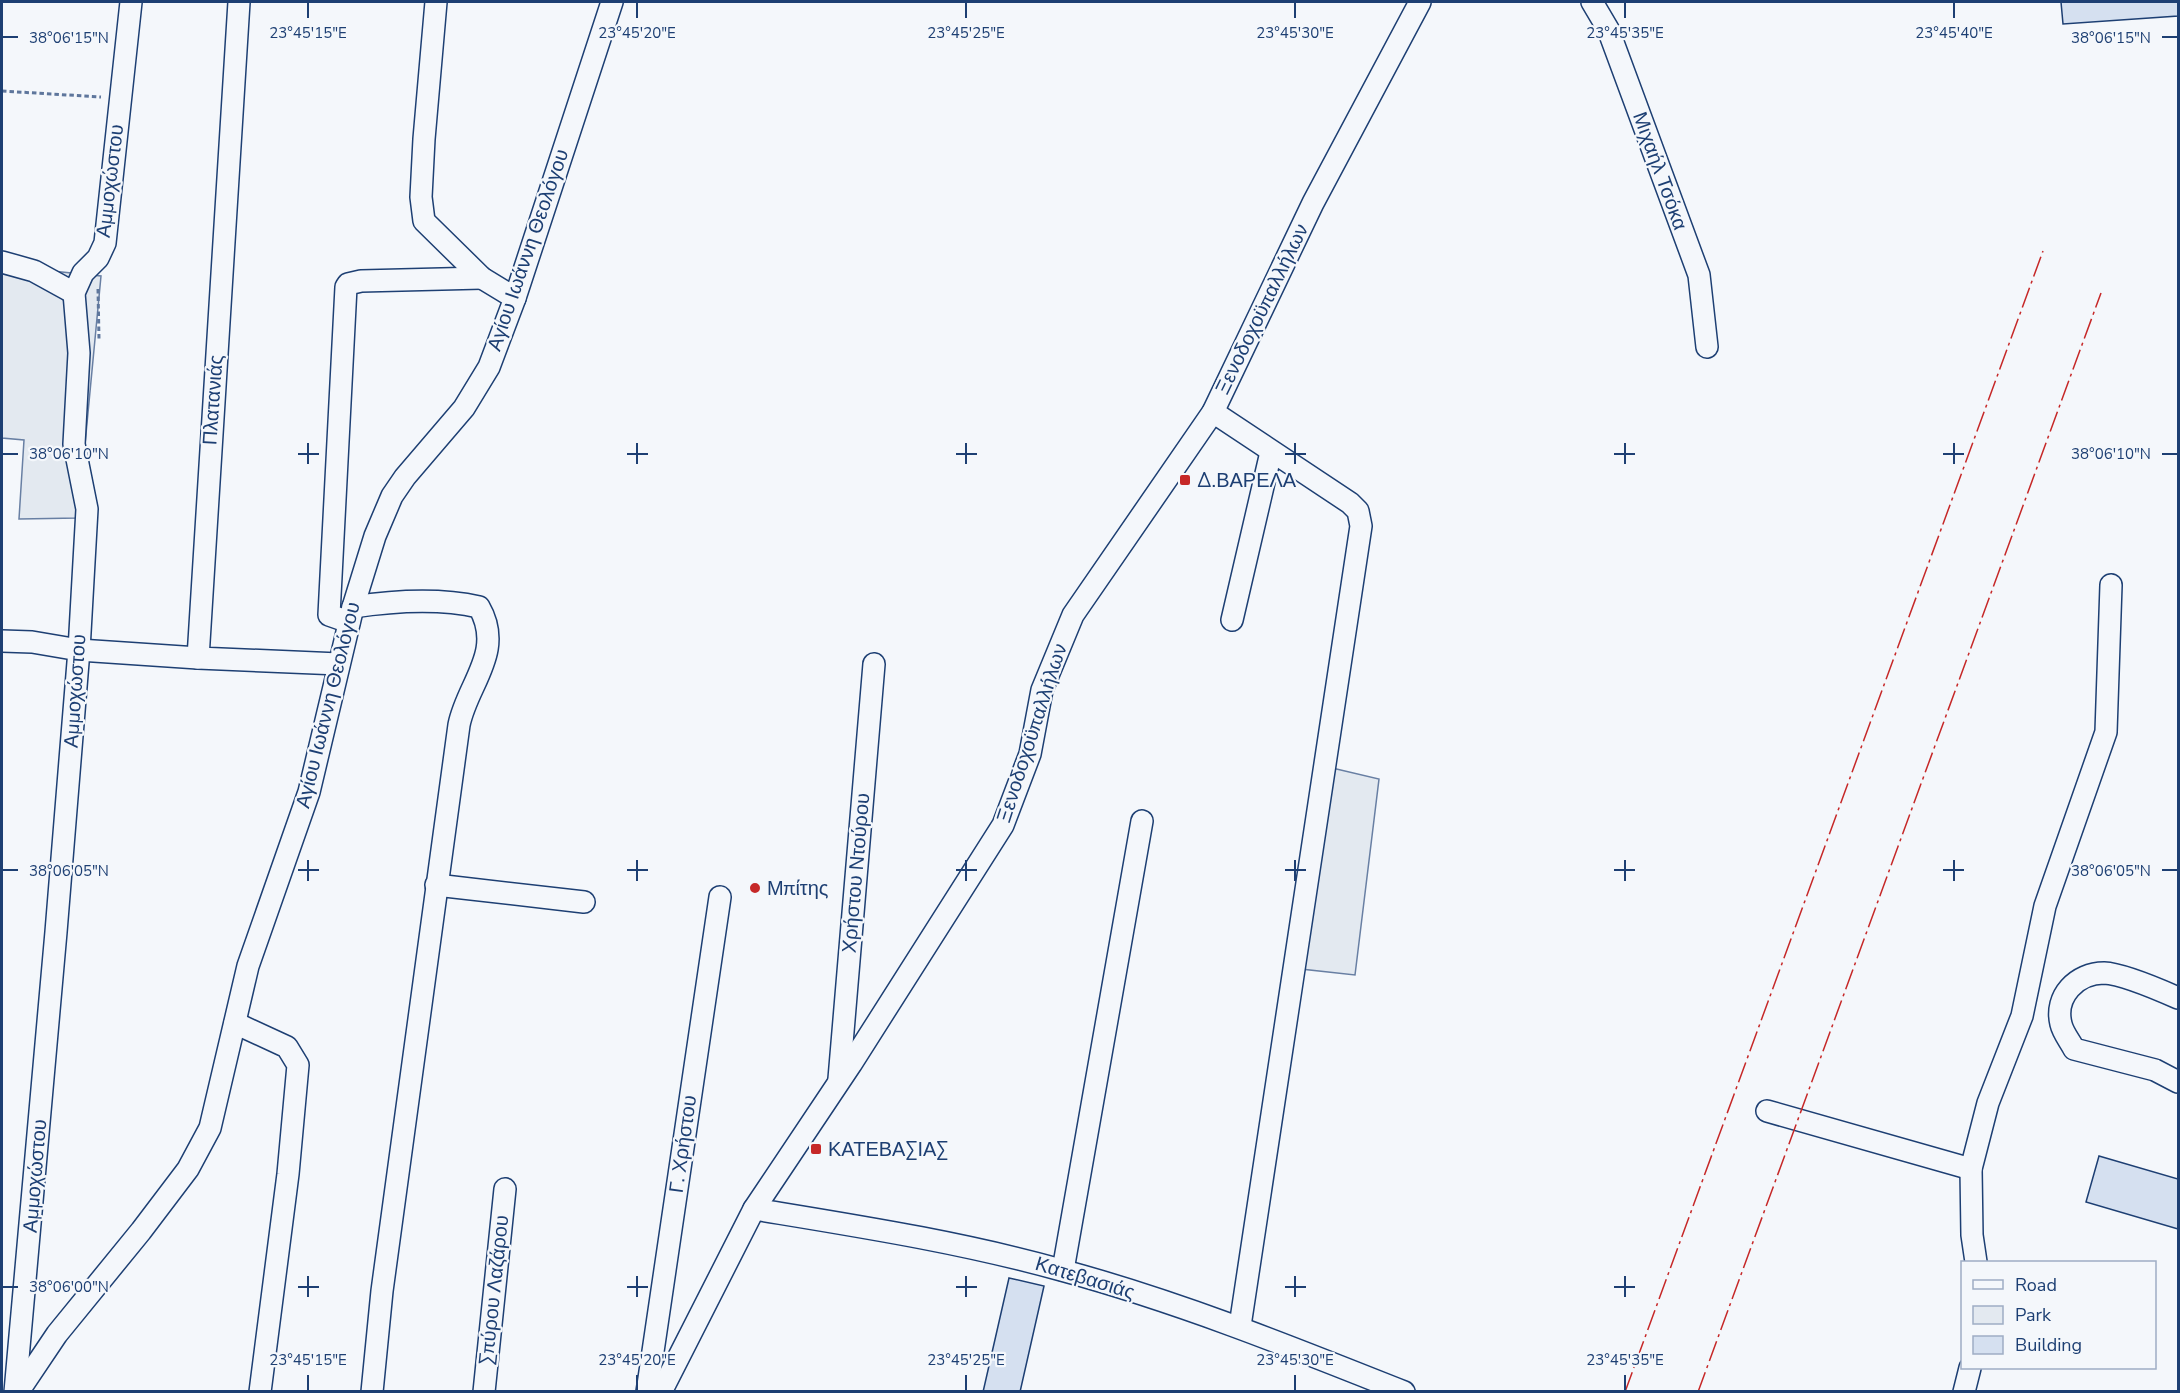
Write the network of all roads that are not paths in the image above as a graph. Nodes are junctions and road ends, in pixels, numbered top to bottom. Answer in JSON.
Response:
{"nodes":[{"id":1,"x":131,"y":2,"type":"edge"},
{"id":2,"x":239,"y":2,"type":"edge"},
{"id":3,"x":436,"y":2,"type":"edge"},
{"id":4,"x":612,"y":2,"type":"edge"},
{"id":5,"x":1420,"y":2,"type":"edge"},
{"id":6,"x":1592,"y":2,"type":"edge"},
{"id":7,"x":2,"y":262,"type":"edge"},
{"id":8,"x":482,"y":278,"type":"junction"},
{"id":9,"x":74,"y":293,"type":"junction"},
{"id":10,"x":514,"y":298,"type":"junction"},
{"id":11,"x":1707,"y":346,"type":"dead end"},
{"id":12,"x":1213,"y":412,"type":"junction"},
{"id":13,"x":1271,"y":452,"type":"junction"},
{"id":14,"x":2111,"y":585,"type":"dead end"},
{"id":15,"x":351,"y":615,"type":"junction"},
{"id":16,"x":1232,"y":620,"type":"dead end"},
{"id":17,"x":2,"y":641,"type":"edge"},
{"id":18,"x":79,"y":650,"type":"junction"},
{"id":19,"x":198,"y":658,"type":"junction"},
{"id":20,"x":339,"y":664,"type":"junction"},
{"id":21,"x":874,"y":664,"type":"dead end"},
{"id":22,"x":1142,"y":821,"type":"dead end"},
{"id":23,"x":436,"y":885,"type":"junction"},
{"id":24,"x":720,"y":897,"type":"dead end"},
{"id":25,"x":584,"y":902,"type":"dead end"},
{"id":26,"x":2178,"y":998,"type":"edge"},
{"id":27,"x":235,"y":1023,"type":"junction"},
{"id":28,"x":839,"y":1082,"type":"junction"},
{"id":29,"x":2178,"y":1082,"type":"edge"},
{"id":30,"x":1767,"y":1111,"type":"dead end"},
{"id":31,"x":1971,"y":1169,"type":"junction"},
{"id":32,"x":505,"y":1189,"type":"dead end"},
{"id":33,"x":754,"y":1209,"type":"junction"},
{"id":34,"x":1976,"y":1261,"type":"edge"},
{"id":35,"x":1063,"y":1270,"type":"junction"},
{"id":36,"x":1240,"y":1326,"type":"junction"},
{"id":37,"x":1970,"y":1369,"type":"edge"},
{"id":38,"x":16,"y":1392,"type":"edge"},
{"id":39,"x":260,"y":1392,"type":"edge"},
{"id":40,"x":372,"y":1392,"type":"edge"},
{"id":41,"x":484,"y":1392,"type":"edge"},
{"id":42,"x":647,"y":1392,"type":"edge"},
{"id":43,"x":661,"y":1392,"type":"edge"},
{"id":44,"x":1404,"y":1392,"type":"edge"},
{"id":45,"x":1964,"y":1392,"type":"edge"}],
"edges":[{"from":1,"to":9,"type":"street","name":"Αμμοχώστου"},
{"from":2,"to":19,"type":"street","name":"Πλατανιάς"},
{"from":3,"to":8,"type":"street"},
{"from":4,"to":10,"type":"street","name":"Αγίου Ιωάννη Θεολόγου"},
{"from":5,"to":12,"type":"street","name":"Ξενοδοχοϋπαλλήλων"},
{"from":6,"to":11,"type":"street","name":"Μιχαήλ Τσόκα"},
{"from":7,"to":9,"type":"street"},
{"from":8,"to":10,"type":"street"},
{"from":8,"to":15,"type":"street"},
{"from":9,"to":18,"type":"street","name":"Αμμοχώστου"},
{"from":10,"to":15,"type":"street","name":"Αγίου Ιωάννη Θεολόγου"},
{"from":12,"to":13,"type":"street"},
{"from":12,"to":28,"type":"street","name":"Ξενοδοχοϋπαλλήλων"},
{"from":13,"to":16,"type":"street"},
{"from":13,"to":36,"type":"street"},
{"from":14,"to":31,"type":"street"},
{"from":15,"to":20,"type":"street","name":"Αγίου Ιωάννη Θεολόγου"},
{"from":15,"to":23,"type":"street"},
{"from":17,"to":18,"type":"street"},
{"from":18,"to":19,"type":"street"},
{"from":18,"to":38,"type":"street","name":"Αμμοχώστου"},
{"from":19,"to":20,"type":"street"},
{"from":20,"to":27,"type":"street","name":"Αγίου Ιωάννη Θεολόγου"},
{"from":21,"to":28,"type":"street","name":"Χρήστου Ντούρου"},
{"from":22,"to":35,"type":"street"},
{"from":23,"to":25,"type":"street"},
{"from":23,"to":40,"type":"street"},
{"from":24,"to":42,"type":"street","name":"Γ. Χρήστου"},
{"from":26,"to":29,"type":"street"},
{"from":27,"to":38,"type":"street","name":"Αγίου Ιωάννη Θεολόγου"},
{"from":27,"to":39,"type":"street"},
{"from":28,"to":33,"type":"street","name":"Ξενοδοχοϋπαλλήλων"},
{"from":30,"to":31,"type":"street"},
{"from":31,"to":34,"type":"street"},
{"from":32,"to":41,"type":"street","name":"Σπύρου Λαζάρου"},
{"from":33,"to":35,"type":"street","name":"Κατεβασιάς"},
{"from":33,"to":43,"type":"street","name":"Ξενοδοχοϋπαλλήλων"},
{"from":35,"to":36,"type":"street","name":"Κατεβασιάς"},
{"from":36,"to":44,"type":"street","name":"Κατεβασιάς"},
{"from":37,"to":45,"type":"street"}]}
